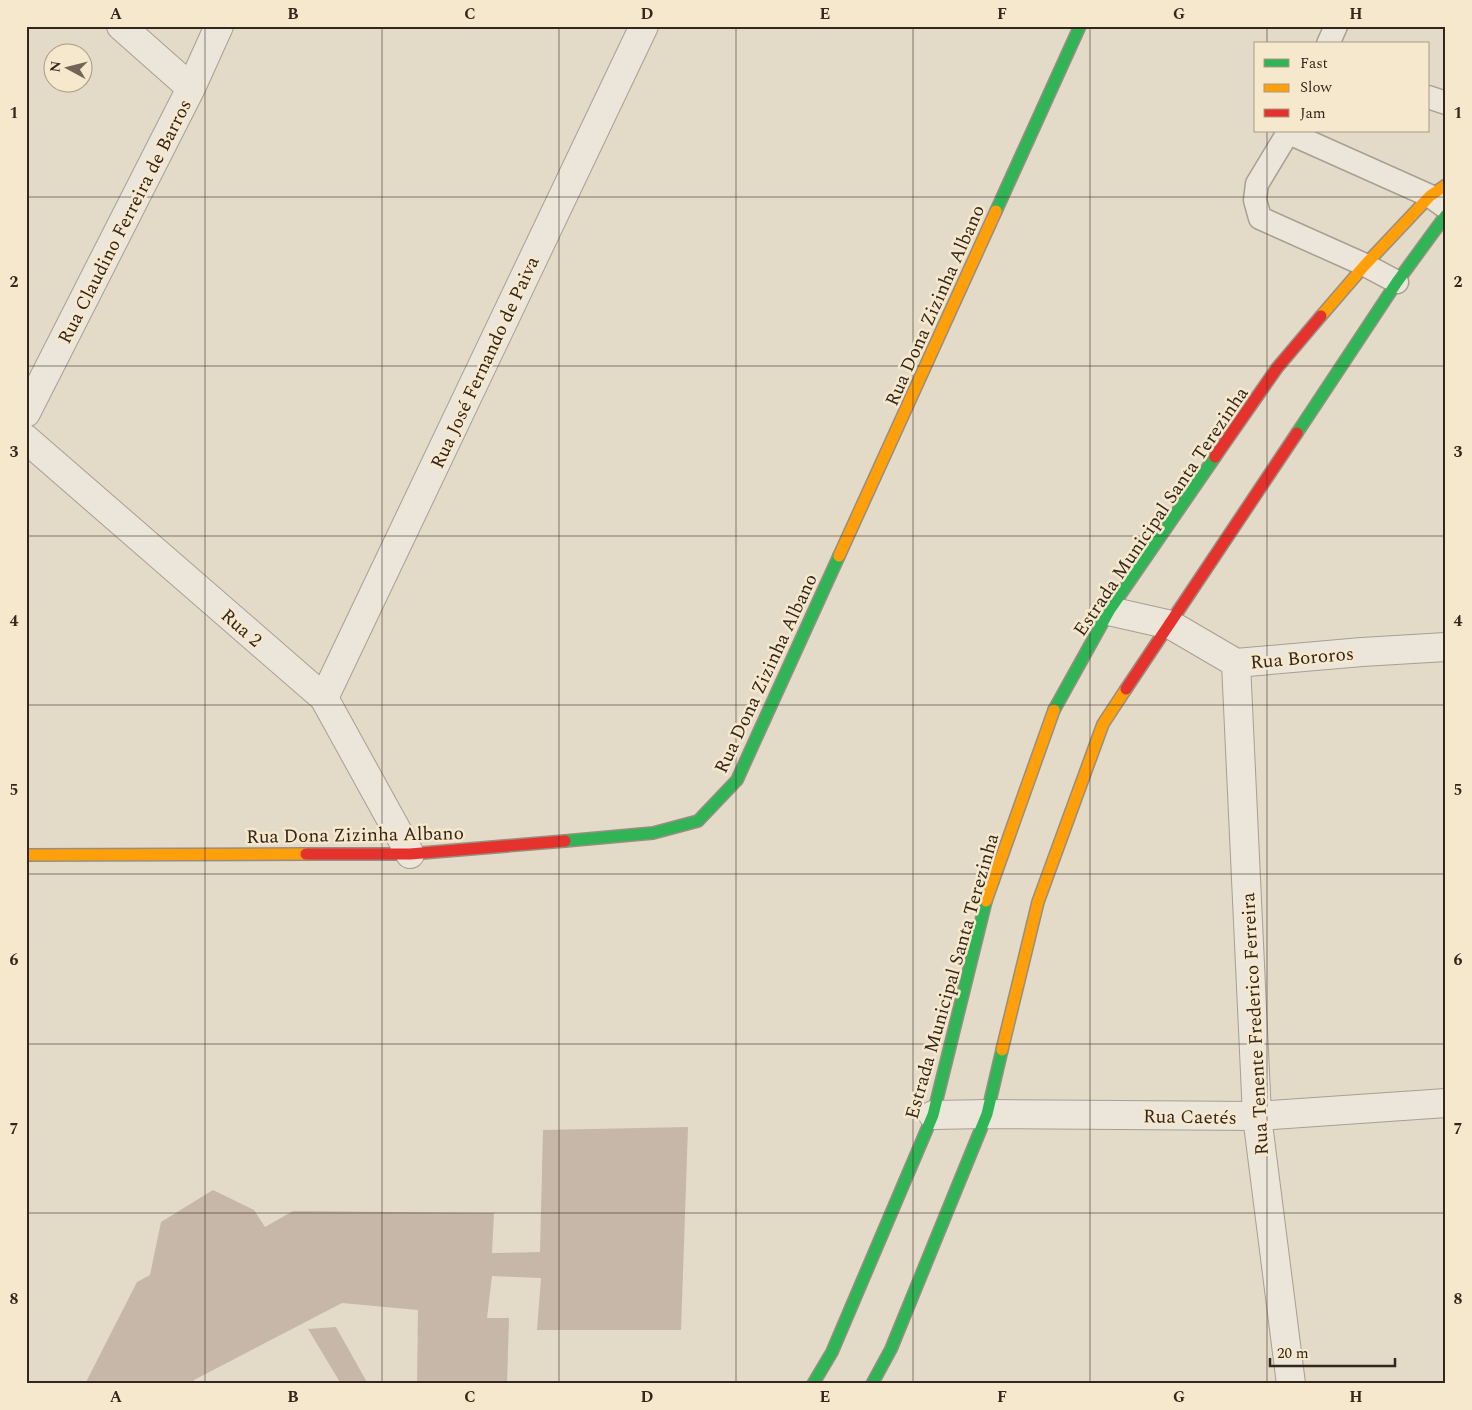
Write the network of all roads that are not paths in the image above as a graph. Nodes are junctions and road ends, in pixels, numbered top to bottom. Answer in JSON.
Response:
{"nodes":[{"id":1,"x":121,"y":26,"type":"edge"},
{"id":2,"x":219,"y":26,"type":"edge"},
{"id":3,"x":644,"y":26,"type":"edge"},
{"id":4,"x":1080,"y":26,"type":"edge"},
{"id":5,"x":1336,"y":26,"type":"edge"},
{"id":6,"x":1329,"y":42,"type":"edge"},
{"id":7,"x":191,"y":88,"type":"junction"},
{"id":8,"x":1430,"y":98,"type":"edge"},
{"id":9,"x":1446,"y":103,"type":"edge"},
{"id":10,"x":1289,"y":132,"type":"edge"},
{"id":11,"x":1440,"y":196,"type":"edge"},
{"id":12,"x":1446,"y":215,"type":"edge"},
{"id":13,"x":1365,"y":265,"type":"junction"},
{"id":14,"x":1398,"y":282,"type":"junction"},
{"id":15,"x":26,"y":413,"type":"edge"},
{"id":16,"x":26,"y":439,"type":"edge"},
{"id":17,"x":1110,"y":611,"type":"junction"},
{"id":18,"x":1170,"y":625,"type":"junction"},
{"id":19,"x":1446,"y":647,"type":"edge"},
{"id":20,"x":1236,"y":663,"type":"junction"},
{"id":21,"x":324,"y":698,"type":"junction"},
{"id":22,"x":410,"y":854,"type":"junction"},
{"id":23,"x":26,"y":855,"type":"edge"},
{"id":24,"x":1446,"y":1102,"type":"edge"},
{"id":25,"x":987,"y":1114,"type":"junction"},
{"id":26,"x":933,"y":1115,"type":"junction"},
{"id":27,"x":1257,"y":1116,"type":"junction"},
{"id":28,"x":813,"y":1384,"type":"edge"},
{"id":29,"x":872,"y":1384,"type":"edge"},
{"id":30,"x":1291,"y":1384,"type":"edge"}],
"edges":[{"from":1,"to":7,"type":"street"},
{"from":2,"to":7,"type":"street","name":"Rua Claudino Ferreira de Barros"},
{"from":3,"to":21,"type":"street","name":"Rua José Fernando de Paiva"},
{"from":4,"to":22,"type":"street","name":"Rua Dona Zizinha Albano"},
{"from":5,"to":6,"type":"lane"},
{"from":7,"to":15,"type":"street","name":"Rua Claudino Ferreira de Barros"},
{"from":8,"to":9,"type":"lane"},
{"from":10,"to":11,"type":"lane"},
{"from":10,"to":13,"type":"lane"},
{"from":11,"to":13,"type":"street","name":"Estrada Municipal Santa Terezinha"},
{"from":12,"to":14,"type":"street"},
{"from":13,"to":14,"type":"lane"},
{"from":13,"to":17,"type":"street","name":"Estrada Municipal Santa Terezinha"},
{"from":14,"to":18,"type":"street"},
{"from":16,"to":21,"type":"street","name":"Rua 2"},
{"from":17,"to":18,"type":"street","name":"Rua Bororos"},
{"from":17,"to":26,"type":"street","name":"Estrada Municipal Santa Terezinha"},
{"from":18,"to":20,"type":"street","name":"Rua Bororos"},
{"from":18,"to":25,"type":"street"},
{"from":19,"to":20,"type":"street","name":"Rua Bororos"},
{"from":20,"to":27,"type":"street","name":"Rua Tenente Frederico Ferreira"},
{"from":21,"to":22,"type":"street","name":"Rua 2"},
{"from":22,"to":23,"type":"street","name":"Rua Dona Zizinha Albano"},
{"from":24,"to":27,"type":"street","name":"Rua Caetés"},
{"from":25,"to":26,"type":"street","name":"Rua Caetés"},
{"from":25,"to":27,"type":"street","name":"Rua Caetés"},
{"from":25,"to":29,"type":"street"},
{"from":26,"to":28,"type":"street","name":"Estrada Municipal Santa Terezinha"},
{"from":27,"to":30,"type":"street","name":"Rua Tenente Frederico Ferreira"}]}
